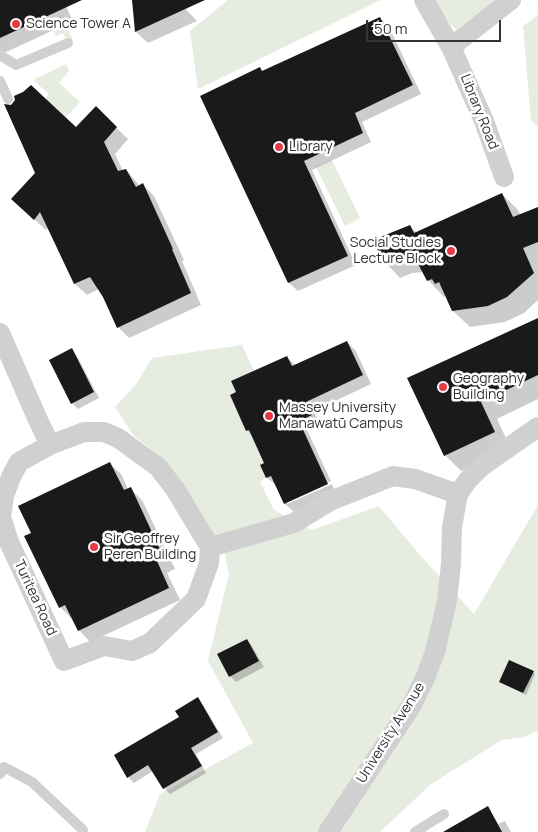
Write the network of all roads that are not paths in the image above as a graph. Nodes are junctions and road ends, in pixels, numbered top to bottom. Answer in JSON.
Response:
{"nodes":[{"id":1,"x":424,"y":0,"type":"edge"},
{"id":2,"x":511,"y":0,"type":"edge"},
{"id":3,"x":68,"y":43,"type":"dead end"},
{"id":4,"x":451,"y":47,"type":"junction"},
{"id":5,"x":0,"y":55,"type":"edge"},
{"id":6,"x":0,"y":82,"type":"edge"},
{"id":7,"x":8,"y":99,"type":"dead end"},
{"id":8,"x":504,"y":177,"type":"dead end"},
{"id":9,"x":0,"y":333,"type":"edge"},
{"id":10,"x":538,"y":428,"type":"edge"},
{"id":11,"x":50,"y":445,"type":"junction"},
{"id":12,"x":458,"y":494,"type":"junction"},
{"id":13,"x":210,"y":547,"type":"junction"},
{"id":14,"x":1,"y":769,"type":"edge"},
{"id":15,"x":444,"y":814,"type":"dead end"},
{"id":16,"x":83,"y":830,"type":"dead end"},
{"id":17,"x":328,"y":832,"type":"edge"},
{"id":18,"x":415,"y":832,"type":"edge"}],
"edges":[{"from":1,"to":4,"type":"street","name":"Library Road"},
{"from":2,"to":4,"type":"street"},
{"from":3,"to":5,"type":"lane"},
{"from":4,"to":8,"type":"street","name":"Library Road"},
{"from":6,"to":7,"type":"lane"},
{"from":9,"to":11,"type":"street"},
{"from":10,"to":12,"type":"street","name":"University Avenue"},
{"from":11,"to":13,"type":"street","name":"Turitea Road"},
{"from":11,"to":13,"type":"street","name":"Turitea Road"},
{"from":12,"to":13,"type":"street"},
{"from":12,"to":17,"type":"street","name":"University Avenue"},
{"from":14,"to":16,"type":"lane"},
{"from":15,"to":18,"type":"lane"}]}
